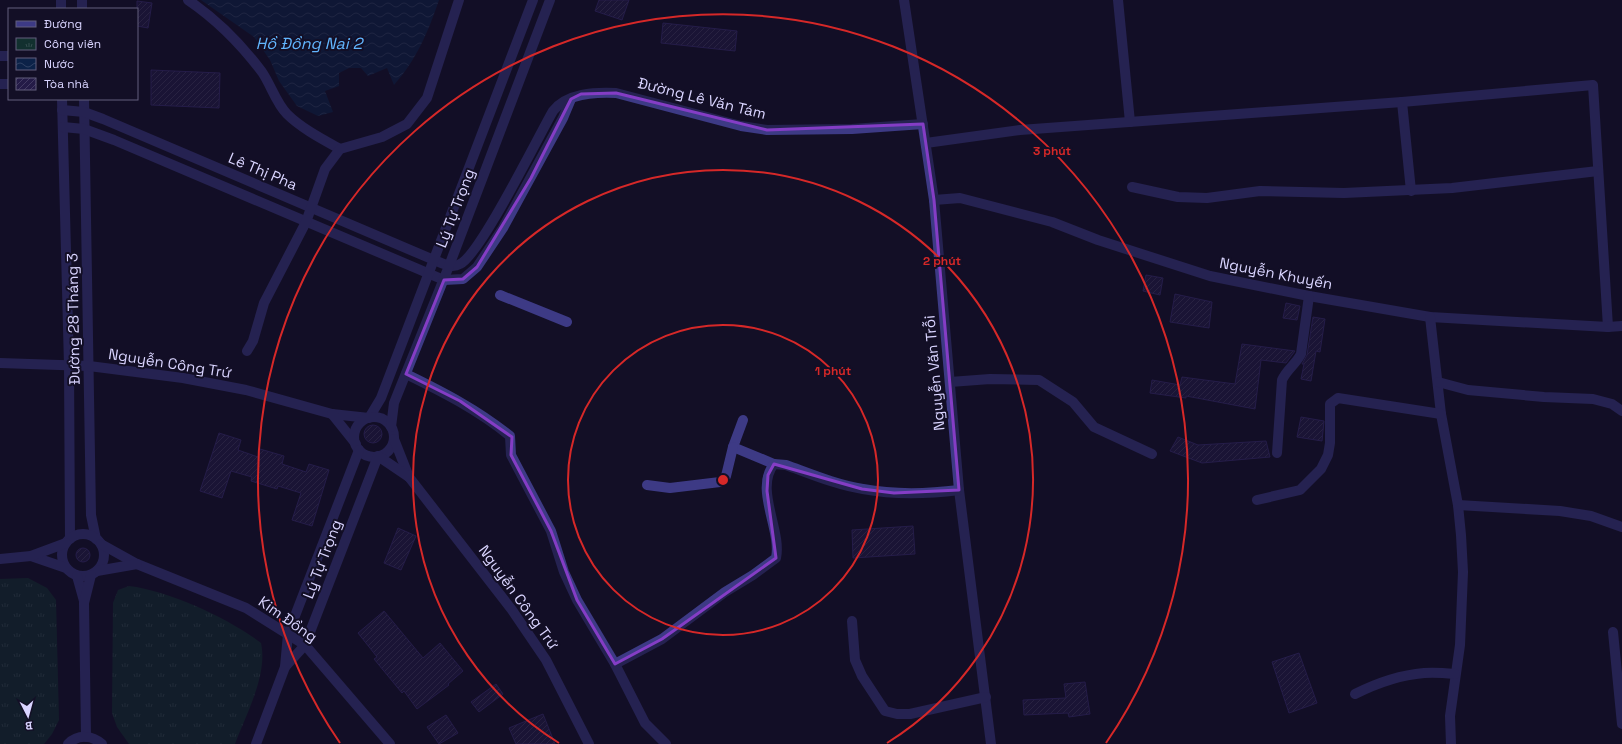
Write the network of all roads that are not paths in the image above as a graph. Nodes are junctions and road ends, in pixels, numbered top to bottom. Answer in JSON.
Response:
{"nodes":[{"id":1,"x":188,"y":0,"type":"edge"},
{"id":2,"x":459,"y":0,"type":"edge"},
{"id":3,"x":533,"y":0,"type":"edge"},
{"id":4,"x":550,"y":0,"type":"edge"},
{"id":5,"x":904,"y":0,"type":"edge"},
{"id":6,"x":1118,"y":0,"type":"edge"},
{"id":7,"x":571,"y":99,"type":"junction"},
{"id":8,"x":62,"y":100,"type":"edge"},
{"id":9,"x":84,"y":100,"type":"edge"},
{"id":10,"x":1402,"y":102,"type":"junction"},
{"id":11,"x":62,"y":110,"type":"junction"},
{"id":12,"x":84,"y":112,"type":"junction"},
{"id":13,"x":1130,"y":122,"type":"junction"},
{"id":14,"x":923,"y":124,"type":"junction"},
{"id":15,"x":63,"y":127,"type":"junction"},
{"id":16,"x":84,"y":129,"type":"junction"},
{"id":17,"x":926,"y":143,"type":"junction"},
{"id":18,"x":340,"y":149,"type":"junction"},
{"id":19,"x":1598,"y":171,"type":"junction"},
{"id":20,"x":1132,"y":187,"type":"dead end"},
{"id":21,"x":1411,"y":191,"type":"junction"},
{"id":22,"x":934,"y":200,"type":"junction"},
{"id":23,"x":310,"y":207,"type":"junction"},
{"id":24,"x":306,"y":222,"type":"junction"},
{"id":25,"x":434,"y":260,"type":"junction"},
{"id":26,"x":449,"y":266,"type":"junction"},
{"id":27,"x":428,"y":273,"type":"junction"},
{"id":28,"x":444,"y":280,"type":"junction"},
{"id":29,"x":500,"y":295,"type":"dead end"},
{"id":30,"x":1309,"y":296,"type":"junction"},
{"id":31,"x":1430,"y":317,"type":"junction"},
{"id":32,"x":567,"y":322,"type":"dead end"},
{"id":33,"x":1622,"y":326,"type":"edge"},
{"id":34,"x":1608,"y":327,"type":"junction"},
{"id":35,"x":247,"y":351,"type":"dead end"},
{"id":36,"x":0,"y":364,"type":"edge"},
{"id":37,"x":69,"y":365,"type":"junction"},
{"id":38,"x":89,"y":366,"type":"junction"},
{"id":39,"x":406,"y":374,"type":"junction"},
{"id":40,"x":950,"y":382,"type":"junction"},
{"id":41,"x":1438,"y":382,"type":"junction"},
{"id":42,"x":1622,"y":411,"type":"edge"},
{"id":43,"x":332,"y":414,"type":"junction"},
{"id":44,"x":1441,"y":414,"type":"junction"},
{"id":45,"x":369,"y":418,"type":"junction"},
{"id":46,"x":743,"y":420,"type":"dead end"},
{"id":47,"x":391,"y":426,"type":"junction"},
{"id":48,"x":394,"y":439,"type":"junction"},
{"id":49,"x":733,"y":446,"type":"junction"},
{"id":50,"x":358,"y":447,"type":"junction"},
{"id":51,"x":1277,"y":453,"type":"dead end"},
{"id":52,"x":1152,"y":454,"type":"dead end"},
{"id":53,"x":378,"y":456,"type":"junction"},
{"id":54,"x":774,"y":464,"type":"junction"},
{"id":55,"x":409,"y":477,"type":"junction"},
{"id":56,"x":647,"y":486,"type":"dead end"},
{"id":57,"x":959,"y":490,"type":"junction"},
{"id":58,"x":1257,"y":500,"type":"dead end"},
{"id":59,"x":1458,"y":505,"type":"junction"},
{"id":60,"x":1622,"y":527,"type":"edge"},
{"id":61,"x":68,"y":541,"type":"junction"},
{"id":62,"x":99,"y":541,"type":"junction"},
{"id":63,"x":31,"y":556,"type":"junction"},
{"id":64,"x":0,"y":559,"type":"edge"},
{"id":65,"x":137,"y":564,"type":"junction"},
{"id":66,"x":66,"y":568,"type":"junction"},
{"id":67,"x":94,"y":573,"type":"junction"},
{"id":68,"x":77,"y":576,"type":"junction"},
{"id":69,"x":84,"y":602,"type":"junction"},
{"id":70,"x":852,"y":621,"type":"dead end"},
{"id":71,"x":1613,"y":632,"type":"dead end"},
{"id":72,"x":288,"y":634,"type":"junction"},
{"id":73,"x":305,"y":645,"type":"junction"},
{"id":74,"x":615,"y":664,"type":"junction"},
{"id":75,"x":285,"y":667,"type":"junction"},
{"id":76,"x":1455,"y":674,"type":"junction"},
{"id":77,"x":1355,"y":694,"type":"dead end"},
{"id":78,"x":986,"y":697,"type":"junction"},
{"id":79,"x":1622,"y":724,"type":"edge"},
{"id":80,"x":86,"y":736,"type":"junction"},
{"id":81,"x":68,"y":744,"type":"edge"},
{"id":82,"x":102,"y":744,"type":"edge"},
{"id":83,"x":256,"y":744,"type":"edge"},
{"id":84,"x":390,"y":744,"type":"edge"},
{"id":85,"x":589,"y":744,"type":"edge"},
{"id":86,"x":666,"y":744,"type":"edge"},
{"id":87,"x":991,"y":744,"type":"edge"},
{"id":88,"x":1452,"y":744,"type":"edge"}],
"edges":[{"from":1,"to":18,"type":"street"},
{"from":2,"to":18,"type":"street"},
{"from":3,"to":25,"type":"street","name":"Lý Tự Trọng"},
{"from":4,"to":26,"type":"street","name":"Lý Tự Trọng"},
{"from":5,"to":14,"type":"street","name":"Nguyễn Văn Trỗi"},
{"from":6,"to":13,"type":"street"},
{"from":7,"to":14,"type":"street","name":"Đường Lê Văn Tám"},
{"from":7,"to":26,"type":"street","name":"Đường Lê Văn Tám"},
{"from":7,"to":28,"type":"street"},
{"from":8,"to":11,"type":"street","name":"Đường 28 Tháng 3"},
{"from":9,"to":12,"type":"street","name":"Đường 28 Tháng 3"},
{"from":10,"to":13,"type":"street"},
{"from":10,"to":19,"type":"street"},
{"from":10,"to":21,"type":"street"},
{"from":11,"to":12,"type":"street","name":"Lê Thị Pha"},
{"from":11,"to":15,"type":"street","name":"Đường 28 Tháng 3"},
{"from":12,"to":16,"type":"street","name":"Đường 28 Tháng 3"},
{"from":12,"to":23,"type":"street","name":"Lê Thị Pha"},
{"from":13,"to":17,"type":"street"},
{"from":14,"to":17,"type":"street","name":"Nguyễn Văn Trỗi"},
{"from":15,"to":16,"type":"street"},
{"from":15,"to":37,"type":"street","name":"Đường 28 Tháng 3"},
{"from":16,"to":24,"type":"street"},
{"from":16,"to":38,"type":"street","name":"Đường 28 Tháng 3"},
{"from":17,"to":22,"type":"street","name":"Nguyễn Văn Trỗi"},
{"from":18,"to":23,"type":"street"},
{"from":19,"to":21,"type":"street"},
{"from":19,"to":34,"type":"street"},
{"from":20,"to":21,"type":"street"},
{"from":22,"to":30,"type":"street","name":"Nguyễn Khuyến"},
{"from":22,"to":40,"type":"street","name":"Nguyễn Văn Trỗi"},
{"from":23,"to":24,"type":"street"},
{"from":23,"to":25,"type":"street","name":"Lê Thị Pha"},
{"from":24,"to":27,"type":"street"},
{"from":24,"to":35,"type":"street"},
{"from":25,"to":26,"type":"street","name":"Lê Thị Pha"},
{"from":25,"to":27,"type":"street","name":"Lý Tự Trọng"},
{"from":26,"to":28,"type":"street","name":"Lý Tự Trọng"},
{"from":27,"to":28,"type":"street"},
{"from":27,"to":45,"type":"street","name":"Lý Tự Trọng"},
{"from":28,"to":39,"type":"street","name":"Lý Tự Trọng"},
{"from":29,"to":32,"type":"street"},
{"from":30,"to":31,"type":"street","name":"Nguyễn Khuyến"},
{"from":30,"to":51,"type":"street"},
{"from":31,"to":34,"type":"street","name":"Nguyễn Khuyến"},
{"from":31,"to":41,"type":"street"},
{"from":33,"to":34,"type":"street","name":"Nguyễn Khuyến"},
{"from":36,"to":37,"type":"street","name":"Nguyễn Công Trứ"},
{"from":37,"to":38,"type":"street","name":"Nguyễn Công Trứ"},
{"from":37,"to":61,"type":"street","name":"Đường 28 Tháng 3"},
{"from":38,"to":43,"type":"street","name":"Nguyễn Công Trứ"},
{"from":38,"to":62,"type":"street","name":"Đường 28 Tháng 3"},
{"from":39,"to":47,"type":"street","name":"Lý Tự Trọng"},
{"from":39,"to":74,"type":"street"},
{"from":40,"to":52,"type":"street"},
{"from":40,"to":57,"type":"street","name":"Nguyễn Văn Trỗi"},
{"from":41,"to":42,"type":"street"},
{"from":41,"to":44,"type":"street"},
{"from":43,"to":45,"type":"street","name":"Nguyễn Công Trứ"},
{"from":43,"to":50,"type":"street"},
{"from":44,"to":58,"type":"street"},
{"from":44,"to":59,"type":"street"},
{"from":45,"to":47,"type":"street"},
{"from":45,"to":50,"type":"street"},
{"from":46,"to":49,"type":"street"},
{"from":47,"to":48,"type":"street"},
{"from":48,"to":53,"type":"street"},
{"from":48,"to":55,"type":"street","name":"Nguyễn Công Trứ"},
{"from":49,"to":54,"type":"street"},
{"from":49,"to":56,"type":"street"},
{"from":50,"to":53,"type":"street"},
{"from":50,"to":72,"type":"street","name":"Lý Tự Trọng"},
{"from":53,"to":55,"type":"street","name":"Nguyễn Công Trứ"},
{"from":53,"to":73,"type":"street","name":"Lý Tự Trọng"},
{"from":54,"to":57,"type":"street"},
{"from":54,"to":74,"type":"street"},
{"from":55,"to":85,"type":"street","name":"Nguyễn Công Trứ"},
{"from":57,"to":78,"type":"street","name":"Nguyễn Văn Trỗi"},
{"from":59,"to":60,"type":"street"},
{"from":59,"to":76,"type":"street"},
{"from":61,"to":62,"type":"street"},
{"from":61,"to":63,"type":"street"},
{"from":61,"to":66,"type":"street"},
{"from":62,"to":65,"type":"street","name":"Kim Đồng"},
{"from":62,"to":67,"type":"street"},
{"from":63,"to":64,"type":"street"},
{"from":63,"to":66,"type":"street"},
{"from":65,"to":67,"type":"street"},
{"from":65,"to":72,"type":"street","name":"Kim Đồng"},
{"from":66,"to":68,"type":"street"},
{"from":67,"to":68,"type":"street"},
{"from":67,"to":69,"type":"street"},
{"from":68,"to":69,"type":"street"},
{"from":69,"to":80,"type":"street"},
{"from":70,"to":78,"type":"street"},
{"from":71,"to":79,"type":"street"},
{"from":72,"to":73,"type":"street","name":"Kim Đồng"},
{"from":72,"to":75,"type":"street","name":"Lý Tự Trọng"},
{"from":73,"to":75,"type":"street","name":"Lý Tự Trọng"},
{"from":73,"to":84,"type":"street","name":"Kim Đồng"},
{"from":74,"to":86,"type":"street"},
{"from":75,"to":83,"type":"street","name":"Lý Tự Trọng"},
{"from":76,"to":77,"type":"street"},
{"from":76,"to":88,"type":"street"},
{"from":78,"to":87,"type":"street","name":"Nguyễn Văn Trỗi"},
{"from":80,"to":81,"type":"street"},
{"from":80,"to":82,"type":"street"}]}
